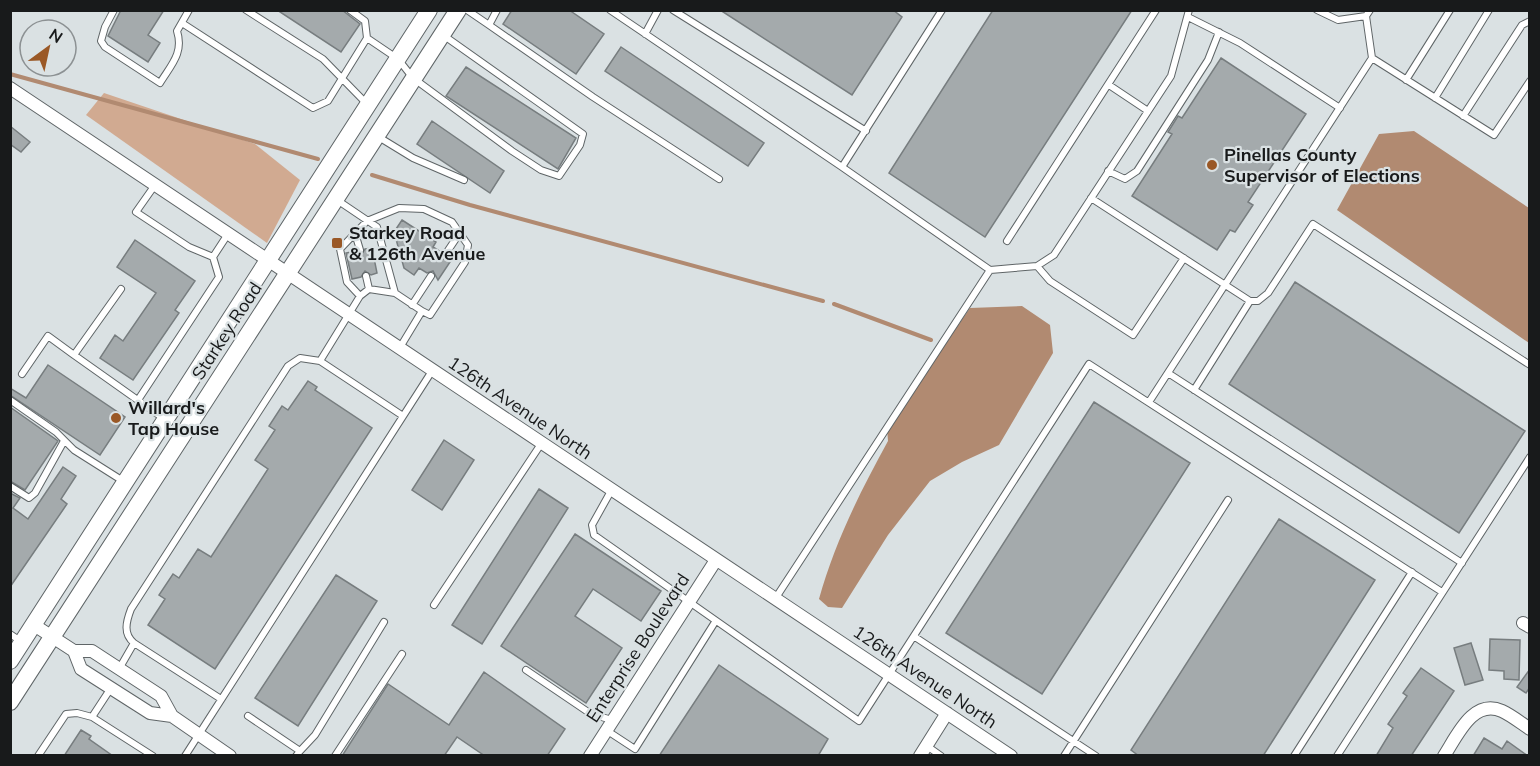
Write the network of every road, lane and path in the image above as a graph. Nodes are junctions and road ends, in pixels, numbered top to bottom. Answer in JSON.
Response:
{"nodes":[{"id":1,"x":114,"y":10,"type":"edge"},
{"id":2,"x":189,"y":10,"type":"edge"},
{"id":3,"x":246,"y":10,"type":"edge"},
{"id":4,"x":350,"y":10,"type":"edge"},
{"id":5,"x":429,"y":10,"type":"edge"},
{"id":6,"x":458,"y":10,"type":"edge"},
{"id":7,"x":467,"y":10,"type":"edge"},
{"id":8,"x":497,"y":10,"type":"edge"},
{"id":9,"x":610,"y":10,"type":"edge"},
{"id":10,"x":658,"y":10,"type":"edge"},
{"id":11,"x":673,"y":10,"type":"edge"},
{"id":12,"x":942,"y":10,"type":"edge"},
{"id":13,"x":1156,"y":10,"type":"edge"},
{"id":14,"x":1317,"y":10,"type":"edge"},
{"id":15,"x":1450,"y":10,"type":"edge"},
{"id":16,"x":1489,"y":10,"type":"edge"},
{"id":17,"x":1368,"y":13,"type":"edge"},
{"id":18,"x":1188,"y":14,"type":"edge"},
{"id":19,"x":1530,"y":21,"type":"edge"},
{"id":20,"x":182,"y":22,"type":"junction"},
{"id":21,"x":489,"y":25,"type":"junction"},
{"id":22,"x":1219,"y":32,"type":"junction"},
{"id":23,"x":442,"y":34,"type":"junction"},
{"id":24,"x":645,"y":34,"type":"junction"},
{"id":25,"x":367,"y":38,"type":"junction"},
{"id":26,"x":1372,"y":58,"type":"junction"},
{"id":27,"x":398,"y":59,"type":"junction"},
{"id":28,"x":341,"y":76,"type":"junction"},
{"id":29,"x":413,"y":78,"type":"junction"},
{"id":30,"x":1406,"y":80,"type":"junction"},
{"id":31,"x":1530,"y":81,"type":"edge"},
{"id":32,"x":1108,"y":85,"type":"junction"},
{"id":33,"x":10,"y":88,"type":"edge"},
{"id":34,"x":1435,"y":98,"type":"junction"},
{"id":35,"x":369,"y":105,"type":"junction"},
{"id":36,"x":1340,"y":108,"type":"junction"},
{"id":37,"x":1148,"y":111,"type":"junction"},
{"id":38,"x":1463,"y":116,"type":"junction"},
{"id":39,"x":866,"y":131,"type":"junction"},
{"id":40,"x":376,"y":136,"type":"junction"},
{"id":41,"x":842,"y":167,"type":"junction"},
{"id":42,"x":1108,"y":171,"type":"junction"},
{"id":43,"x":719,"y":179,"type":"dead end"},
{"id":44,"x":464,"y":180,"type":"dead end"},
{"id":45,"x":155,"y":185,"type":"junction"},
{"id":46,"x":1091,"y":198,"type":"junction"},
{"id":47,"x":335,"y":199,"type":"junction"},
{"id":48,"x":368,"y":220,"type":"junction"},
{"id":49,"x":461,"y":231,"type":"junction"},
{"id":50,"x":355,"y":233,"type":"junction"},
{"id":51,"x":228,"y":234,"type":"junction"},
{"id":52,"x":1007,"y":241,"type":"dead end"},
{"id":53,"x":360,"y":250,"type":"dead end"},
{"id":54,"x":445,"y":255,"type":"dead end"},
{"id":55,"x":213,"y":257,"type":"junction"},
{"id":56,"x":1184,"y":258,"type":"junction"},
{"id":57,"x":269,"y":262,"type":"junction"},
{"id":58,"x":1037,"y":266,"type":"junction"},
{"id":59,"x":990,"y":270,"type":"junction"},
{"id":60,"x":287,"y":274,"type":"junction"},
{"id":61,"x":366,"y":276,"type":"dead end"},
{"id":62,"x":431,"y":276,"type":"dead end"},
{"id":63,"x":1225,"y":285,"type":"junction"},
{"id":64,"x":121,"y":289,"type":"dead end"},
{"id":65,"x":369,"y":289,"type":"junction"},
{"id":66,"x":395,"y":293,"type":"junction"},
{"id":67,"x":360,"y":296,"type":"junction"},
{"id":68,"x":1250,"y":301,"type":"junction"},
{"id":69,"x":412,"y":305,"type":"junction"},
{"id":70,"x":422,"y":311,"type":"junction"},
{"id":71,"x":348,"y":315,"type":"junction"},
{"id":72,"x":399,"y":349,"type":"junction"},
{"id":73,"x":74,"y":355,"type":"junction"},
{"id":74,"x":320,"y":362,"type":"junction"},
{"id":75,"x":1530,"y":365,"type":"edge"},
{"id":76,"x":432,"y":371,"type":"junction"},
{"id":77,"x":1168,"y":373,"type":"junction"},
{"id":78,"x":22,"y":374,"type":"dead end"},
{"id":79,"x":1194,"y":390,"type":"junction"},
{"id":80,"x":10,"y":400,"type":"edge"},
{"id":81,"x":138,"y":400,"type":"junction"},
{"id":82,"x":1149,"y":402,"type":"junction"},
{"id":83,"x":404,"y":416,"type":"junction"},
{"id":84,"x":166,"y":420,"type":"junction"},
{"id":85,"x":64,"y":441,"type":"junction"},
{"id":86,"x":542,"y":444,"type":"junction"},
{"id":87,"x":1530,"y":457,"type":"edge"},
{"id":88,"x":126,"y":483,"type":"junction"},
{"id":89,"x":10,"y":486,"type":"edge"},
{"id":90,"x":611,"y":491,"type":"junction"},
{"id":91,"x":1228,"y":500,"type":"dead end"},
{"id":92,"x":716,"y":560,"type":"junction"},
{"id":93,"x":1462,"y":563,"type":"junction"},
{"id":94,"x":1412,"y":572,"type":"junction"},
{"id":95,"x":1442,"y":592,"type":"junction"},
{"id":96,"x":775,"y":600,"type":"junction"},
{"id":97,"x":688,"y":603,"type":"junction"},
{"id":98,"x":434,"y":605,"type":"dead end"},
{"id":99,"x":384,"y":622,"type":"dead end"},
{"id":100,"x":715,"y":622,"type":"junction"},
{"id":101,"x":34,"y":625,"type":"junction"},
{"id":102,"x":53,"y":637,"type":"junction"},
{"id":103,"x":915,"y":637,"type":"junction"},
{"id":104,"x":17,"y":638,"type":"edge"},
{"id":105,"x":134,"y":643,"type":"junction"},
{"id":106,"x":74,"y":651,"type":"junction"},
{"id":107,"x":402,"y":654,"type":"dead end"},
{"id":108,"x":10,"y":661,"type":"edge"},
{"id":109,"x":119,"y":669,"type":"junction"},
{"id":110,"x":526,"y":670,"type":"dead end"},
{"id":111,"x":890,"y":676,"type":"junction"},
{"id":112,"x":111,"y":688,"type":"junction"},
{"id":113,"x":221,"y":699,"type":"junction"},
{"id":114,"x":10,"y":702,"type":"edge"},
{"id":115,"x":947,"y":713,"type":"junction"},
{"id":116,"x":172,"y":716,"type":"junction"},
{"id":117,"x":248,"y":716,"type":"dead end"},
{"id":118,"x":93,"y":717,"type":"junction"},
{"id":119,"x":609,"y":725,"type":"junction"},
{"id":120,"x":1530,"y":729,"type":"edge"},
{"id":121,"x":199,"y":734,"type":"junction"},
{"id":122,"x":1074,"y":741,"type":"junction"},
{"id":123,"x":923,"y":751,"type":"edge"},
{"id":124,"x":298,"y":753,"type":"edge"},
{"id":125,"x":38,"y":756,"type":"edge"},
{"id":126,"x":153,"y":756,"type":"edge"},
{"id":127,"x":185,"y":756,"type":"edge"},
{"id":128,"x":230,"y":756,"type":"edge"},
{"id":129,"x":335,"y":756,"type":"edge"},
{"id":130,"x":590,"y":756,"type":"edge"},
{"id":131,"x":941,"y":756,"type":"edge"},
{"id":132,"x":1011,"y":756,"type":"edge"},
{"id":133,"x":1064,"y":756,"type":"edge"},
{"id":134,"x":1096,"y":756,"type":"edge"},
{"id":135,"x":1294,"y":756,"type":"edge"},
{"id":136,"x":1337,"y":756,"type":"edge"},
{"id":137,"x":1444,"y":756,"type":"edge"}],
"edges":[{"from":1,"to":20,"type":"lane"},
{"from":2,"to":20,"type":"lane"},
{"from":3,"to":28,"type":"lane"},
{"from":4,"to":25,"type":"lane"},
{"from":5,"to":27,"type":"main road","name":"Starkey Road"},
{"from":6,"to":23,"type":"main road","name":"Starkey Road"},
{"from":7,"to":21,"type":"lane"},
{"from":8,"to":21,"type":"lane"},
{"from":9,"to":24,"type":"lane"},
{"from":10,"to":24,"type":"lane"},
{"from":11,"to":39,"type":"lane"},
{"from":12,"to":39,"type":"lane"},
{"from":13,"to":32,"type":"lane"},
{"from":14,"to":17,"type":"lane"},
{"from":15,"to":30,"type":"lane"},
{"from":16,"to":34,"type":"lane"},
{"from":17,"to":26,"type":"lane"},
{"from":18,"to":22,"type":"lane"},
{"from":18,"to":37,"type":"lane"},
{"from":19,"to":38,"type":"lane"},
{"from":20,"to":28,"type":"lane"},
{"from":21,"to":43,"type":"lane"},
{"from":22,"to":36,"type":"lane"},
{"from":22,"to":42,"type":"lane"},
{"from":23,"to":29,"type":"main road","name":"Starkey Road"},
{"from":23,"to":29,"type":"lane"},
{"from":24,"to":41,"type":"lane"},
{"from":25,"to":27,"type":"lane"},
{"from":25,"to":28,"type":"lane"},
{"from":26,"to":30,"type":"lane"},
{"from":26,"to":36,"type":"lane"},
{"from":27,"to":29,"type":"lane"},
{"from":27,"to":35,"type":"main road","name":"Starkey Road"},
{"from":28,"to":35,"type":"lane"},
{"from":29,"to":40,"type":"main road","name":"Starkey Road"},
{"from":30,"to":34,"type":"lane"},
{"from":31,"to":38,"type":"lane"},
{"from":32,"to":37,"type":"lane"},
{"from":32,"to":52,"type":"lane"},
{"from":33,"to":45,"type":"street","name":"126th Avenue North"},
{"from":34,"to":38,"type":"lane"},
{"from":35,"to":57,"type":"main road","name":"Starkey Road"},
{"from":36,"to":63,"type":"lane"},
{"from":37,"to":42,"type":"lane"},
{"from":39,"to":41,"type":"lane"},
{"from":40,"to":44,"type":"lane"},
{"from":40,"to":47,"type":"main road","name":"Starkey Road"},
{"from":41,"to":59,"type":"lane"},
{"from":42,"to":46,"type":"lane"},
{"from":45,"to":51,"type":"street","name":"126th Avenue North"},
{"from":45,"to":55,"type":"lane"},
{"from":46,"to":56,"type":"lane"},
{"from":46,"to":58,"type":"lane"},
{"from":47,"to":48,"type":"lane"},
{"from":47,"to":60,"type":"main road","name":"Starkey Road"},
{"from":48,"to":49,"type":"lane"},
{"from":48,"to":50,"type":"lane"},
{"from":48,"to":66,"type":"lane"},
{"from":49,"to":54,"type":"lane"},
{"from":49,"to":70,"type":"lane"},
{"from":50,"to":53,"type":"lane"},
{"from":50,"to":67,"type":"lane"},
{"from":51,"to":55,"type":"lane"},
{"from":51,"to":57,"type":"street","name":"126th Avenue North"},
{"from":55,"to":81,"type":"lane"},
{"from":56,"to":58,"type":"lane"},
{"from":56,"to":63,"type":"lane"},
{"from":57,"to":60,"type":"street","name":"126th Avenue North"},
{"from":57,"to":84,"type":"main road","name":"Starkey Road"},
{"from":58,"to":59,"type":"lane"},
{"from":59,"to":96,"type":"lane"},
{"from":60,"to":71,"type":"street","name":"126th Avenue North"},
{"from":60,"to":102,"type":"main road","name":"Starkey Road"},
{"from":61,"to":65,"type":"lane"},
{"from":62,"to":69,"type":"lane"},
{"from":63,"to":68,"type":"lane"},
{"from":63,"to":77,"type":"lane"},
{"from":64,"to":73,"type":"lane"},
{"from":65,"to":66,"type":"lane"},
{"from":65,"to":67,"type":"lane"},
{"from":66,"to":69,"type":"lane"},
{"from":67,"to":71,"type":"lane"},
{"from":68,"to":75,"type":"lane"},
{"from":68,"to":79,"type":"lane"},
{"from":69,"to":70,"type":"lane"},
{"from":70,"to":72,"type":"lane"},
{"from":71,"to":72,"type":"street","name":"126th Avenue North"},
{"from":71,"to":74,"type":"lane"},
{"from":72,"to":76,"type":"street","name":"126th Avenue North"},
{"from":73,"to":78,"type":"lane"},
{"from":73,"to":81,"type":"lane"},
{"from":74,"to":83,"type":"lane"},
{"from":74,"to":105,"type":"lane"},
{"from":76,"to":83,"type":"lane"},
{"from":76,"to":86,"type":"street","name":"126th Avenue North"},
{"from":77,"to":79,"type":"lane"},
{"from":77,"to":82,"type":"lane"},
{"from":79,"to":93,"type":"lane"},
{"from":80,"to":85,"type":"lane"},
{"from":81,"to":84,"type":"lane"},
{"from":82,"to":94,"type":"lane"},
{"from":82,"to":103,"type":"lane"},
{"from":83,"to":113,"type":"lane"},
{"from":84,"to":88,"type":"main road","name":"Starkey Road"},
{"from":85,"to":88,"type":"lane"},
{"from":85,"to":89,"type":"lane"},
{"from":86,"to":90,"type":"street","name":"126th Avenue North"},
{"from":86,"to":98,"type":"lane"},
{"from":87,"to":93,"type":"lane"},
{"from":88,"to":101,"type":"main road","name":"Starkey Road"},
{"from":90,"to":92,"type":"street","name":"126th Avenue North"},
{"from":90,"to":97,"type":"lane"},
{"from":91,"to":122,"type":"lane"},
{"from":92,"to":96,"type":"street","name":"126th Avenue North"},
{"from":92,"to":97,"type":"street","name":"Enterprise Boulevard"},
{"from":93,"to":95,"type":"lane"},
{"from":94,"to":95,"type":"lane"},
{"from":94,"to":135,"type":"lane"},
{"from":95,"to":136,"type":"lane"},
{"from":96,"to":111,"type":"street","name":"126th Avenue North"},
{"from":97,"to":100,"type":"lane"},
{"from":97,"to":119,"type":"street","name":"Enterprise Boulevard"},
{"from":99,"to":124,"type":"lane"},
{"from":100,"to":111,"type":"lane"},
{"from":100,"to":119,"type":"lane"},
{"from":101,"to":102,"type":"street"},
{"from":101,"to":104,"type":"main road","name":"Starkey Road"},
{"from":102,"to":106,"type":"street"},
{"from":102,"to":114,"type":"main road","name":"Starkey Road"},
{"from":103,"to":111,"type":"lane"},
{"from":103,"to":122,"type":"lane"},
{"from":104,"to":108,"type":"main road","name":"Starkey Road"},
{"from":105,"to":109,"type":"lane"},
{"from":105,"to":113,"type":"lane"},
{"from":106,"to":109,"type":"street"},
{"from":106,"to":112,"type":"street"},
{"from":107,"to":129,"type":"lane"},
{"from":109,"to":116,"type":"street"},
{"from":110,"to":119,"type":"lane"},
{"from":111,"to":115,"type":"street","name":"126th Avenue North"},
{"from":112,"to":116,"type":"street"},
{"from":112,"to":118,"type":"lane"},
{"from":113,"to":121,"type":"lane"},
{"from":115,"to":123,"type":"street"},
{"from":115,"to":132,"type":"street","name":"126th Avenue North"},
{"from":116,"to":121,"type":"street"},
{"from":117,"to":124,"type":"lane"},
{"from":118,"to":125,"type":"lane"},
{"from":118,"to":126,"type":"lane"},
{"from":119,"to":130,"type":"street","name":"Enterprise Boulevard"},
{"from":120,"to":137,"type":"street"},
{"from":121,"to":127,"type":"lane"},
{"from":121,"to":128,"type":"street"},
{"from":122,"to":133,"type":"lane"},
{"from":122,"to":134,"type":"lane"},
{"from":123,"to":131,"type":"lane"}]}
